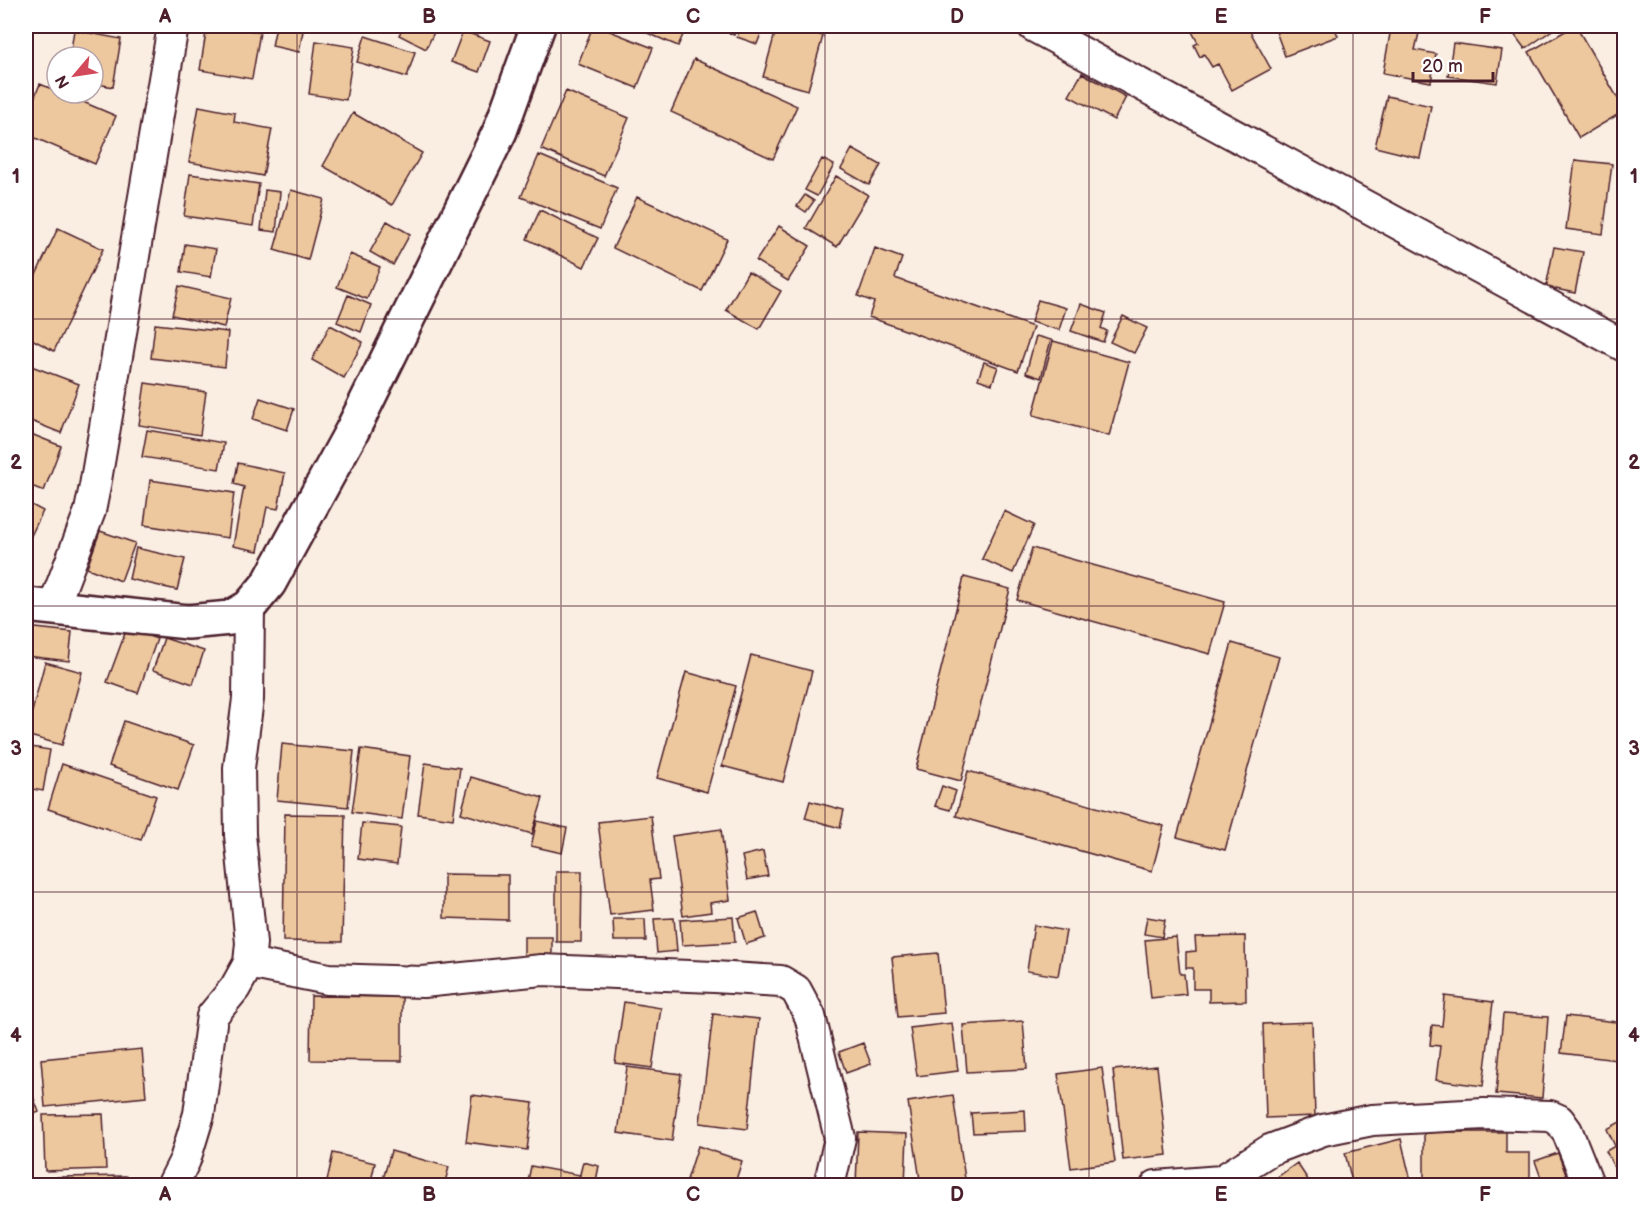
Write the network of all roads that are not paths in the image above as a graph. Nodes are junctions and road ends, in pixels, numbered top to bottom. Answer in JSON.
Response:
{"nodes":[{"id":1,"x":173,"y":26,"type":"edge"},
{"id":2,"x":538,"y":26,"type":"edge"},
{"id":3,"x":1053,"y":29,"type":"edge"},
{"id":4,"x":1624,"y":346,"type":"edge"},
{"id":5,"x":39,"y":606,"type":"edge"},
{"id":6,"x":249,"y":607,"type":"junction"},
{"id":7,"x":249,"y":963,"type":"junction"},
{"id":8,"x":1222,"y":1183,"type":"edge"},
{"id":9,"x":172,"y":1185,"type":"edge"},
{"id":10,"x":830,"y":1185,"type":"edge"},
{"id":11,"x":1156,"y":1185,"type":"edge"},
{"id":12,"x":1589,"y":1185,"type":"edge"}],
"edges":[{"from":1,"to":5,"type":"street"},
{"from":2,"to":6,"type":"street"},
{"from":3,"to":4,"type":"street"},
{"from":5,"to":6,"type":"street"},
{"from":6,"to":7,"type":"street"},
{"from":7,"to":9,"type":"street"},
{"from":7,"to":10,"type":"street"},
{"from":8,"to":11,"type":"street"},
{"from":8,"to":12,"type":"street"}]}
